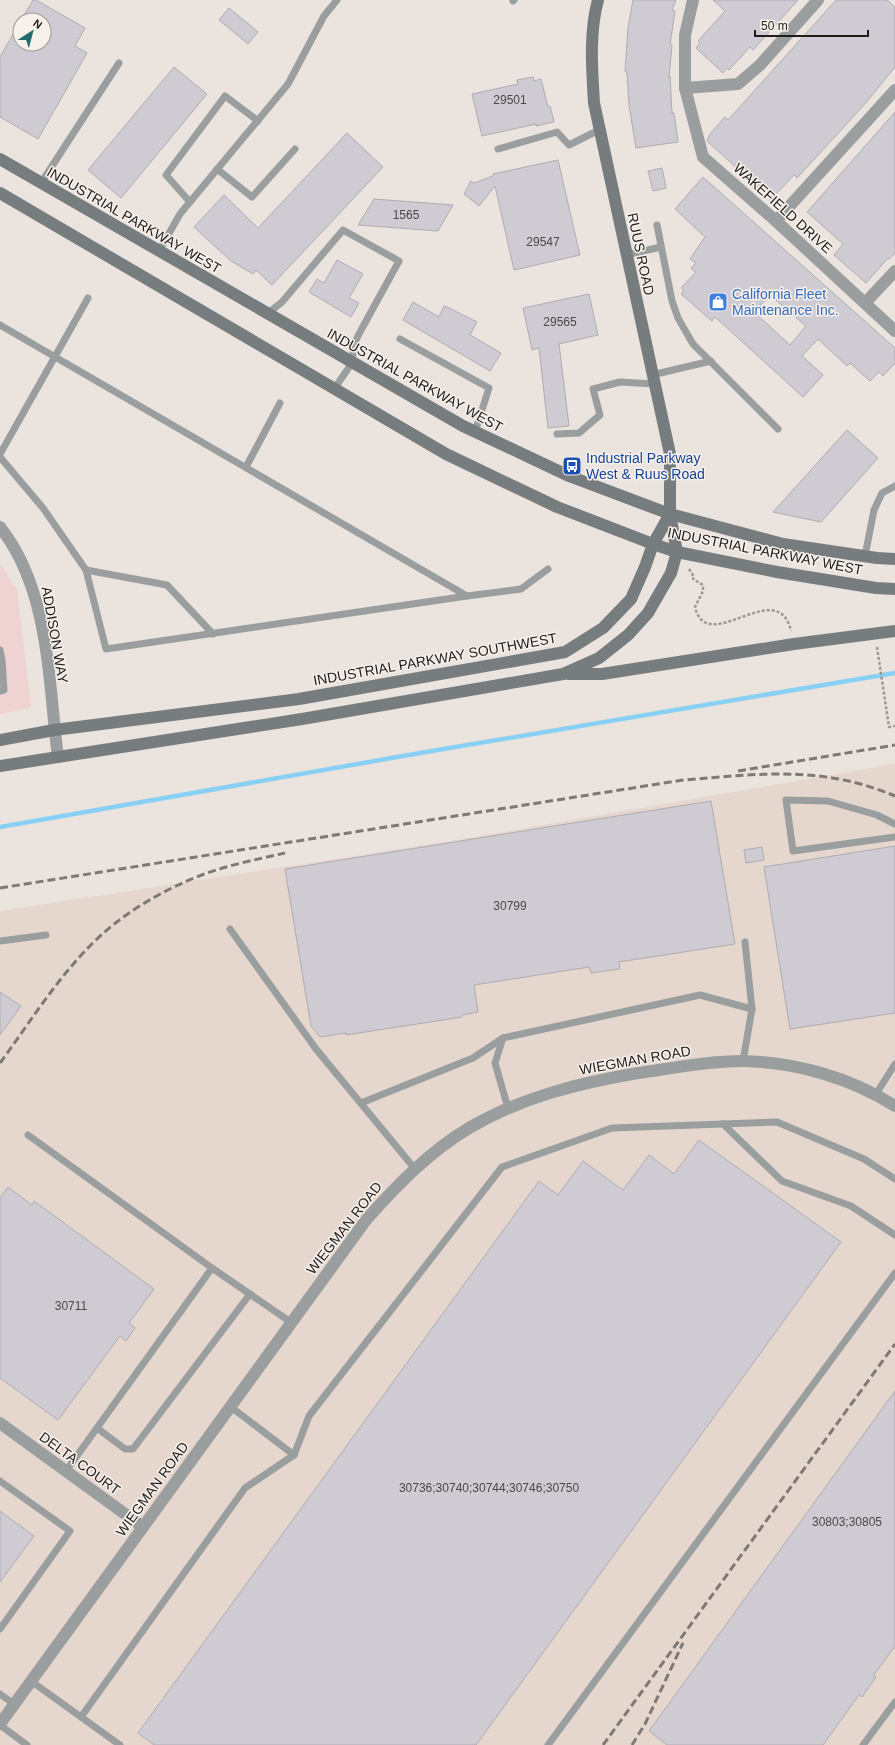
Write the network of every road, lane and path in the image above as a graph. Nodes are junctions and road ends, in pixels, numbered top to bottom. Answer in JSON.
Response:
{"nodes":[{"id":1,"x":337,"y":0,"type":"edge"},
{"id":2,"x":598,"y":0,"type":"edge"},
{"id":3,"x":693,"y":0,"type":"edge"},
{"id":4,"x":818,"y":0,"type":"edge"},
{"id":5,"x":119,"y":63,"type":"dead end"},
{"id":6,"x":685,"y":88,"type":"junction"},
{"id":7,"x":895,"y":90,"type":"edge"},
{"id":8,"x":258,"y":120,"type":"junction"},
{"id":9,"x":599,"y":130,"type":"junction"},
{"id":10,"x":295,"y":148,"type":"dead end"},
{"id":11,"x":498,"y":149,"type":"dead end"},
{"id":12,"x":0,"y":159,"type":"edge"},
{"id":13,"x":217,"y":169,"type":"junction"},
{"id":14,"x":41,"y":183,"type":"junction"},
{"id":15,"x":0,"y":193,"type":"edge"},
{"id":16,"x":190,"y":202,"type":"junction"},
{"id":17,"x":776,"y":221,"type":"junction"},
{"id":18,"x":657,"y":225,"type":"dead end"},
{"id":19,"x":661,"y":247,"type":"junction"},
{"id":20,"x":159,"y":251,"type":"junction"},
{"id":21,"x":626,"y":255,"type":"junction"},
{"id":22,"x":895,"y":271,"type":"edge"},
{"id":23,"x":88,"y":298,"type":"dead end"},
{"id":24,"x":865,"y":303,"type":"junction"},
{"id":25,"x":268,"y":314,"type":"junction"},
{"id":26,"x":0,"y":325,"type":"edge"},
{"id":27,"x":895,"y":331,"type":"edge"},
{"id":28,"x":400,"y":339,"type":"dead end"},
{"id":29,"x":56,"y":357,"type":"junction"},
{"id":30,"x":711,"y":361,"type":"junction"},
{"id":31,"x":352,"y":363,"type":"junction"},
{"id":32,"x":653,"y":379,"type":"junction"},
{"id":33,"x":334,"y":389,"type":"junction"},
{"id":34,"x":280,"y":403,"type":"dead end"},
{"id":35,"x":778,"y":429,"type":"dead end"},
{"id":36,"x":475,"y":432,"type":"junction"},
{"id":37,"x":557,"y":434,"type":"dead end"},
{"id":38,"x":0,"y":454,"type":"edge"},
{"id":39,"x":0,"y":457,"type":"edge"},
{"id":40,"x":246,"y":468,"type":"junction"},
{"id":41,"x":895,"y":486,"type":"edge"},
{"id":42,"x":670,"y":514,"type":"junction"},
{"id":43,"x":0,"y":527,"type":"edge"},
{"id":44,"x":653,"y":544,"type":"junction"},
{"id":45,"x":677,"y":552,"type":"junction"},
{"id":46,"x":865,"y":556,"type":"junction"},
{"id":47,"x":895,"y":559,"type":"edge"},
{"id":48,"x":548,"y":568,"type":"dead end"},
{"id":49,"x":86,"y":570,"type":"junction"},
{"id":50,"x":895,"y":589,"type":"edge"},
{"id":51,"x":467,"y":596,"type":"junction"},
{"id":52,"x":895,"y":631,"type":"edge"},
{"id":53,"x":213,"y":634,"type":"junction"},
{"id":54,"x":794,"y":644,"type":"junction"},
{"id":55,"x":870,"y":648,"type":"dead end"},
{"id":56,"x":0,"y":650,"type":"edge"},
{"id":57,"x":563,"y":674,"type":"junction"},
{"id":58,"x":0,"y":691,"type":"edge"},
{"id":59,"x":895,"y":726,"type":"edge"},
{"id":60,"x":54,"y":730,"type":"junction"},
{"id":61,"x":0,"y":740,"type":"edge"},
{"id":62,"x":58,"y":757,"type":"junction"},
{"id":63,"x":0,"y":766,"type":"edge"},
{"id":64,"x":895,"y":824,"type":"edge"},
{"id":65,"x":895,"y":837,"type":"edge"},
{"id":66,"x":230,"y":929,"type":"dead end"},
{"id":67,"x":46,"y":935,"type":"dead end"},
{"id":68,"x":0,"y":941,"type":"edge"},
{"id":69,"x":745,"y":942,"type":"dead end"},
{"id":70,"x":752,"y":1009,"type":"junction"},
{"id":71,"x":503,"y":1038,"type":"junction"},
{"id":72,"x":743,"y":1061,"type":"junction"},
{"id":73,"x":895,"y":1064,"type":"edge"},
{"id":74,"x":876,"y":1094,"type":"junction"},
{"id":75,"x":361,"y":1103,"type":"junction"},
{"id":76,"x":895,"y":1106,"type":"edge"},
{"id":77,"x":508,"y":1108,"type":"junction"},
{"id":78,"x":723,"y":1124,"type":"junction"},
{"id":79,"x":28,"y":1135,"type":"dead end"},
{"id":80,"x":415,"y":1169,"type":"junction"},
{"id":81,"x":895,"y":1179,"type":"edge"},
{"id":82,"x":895,"y":1235,"type":"edge"},
{"id":83,"x":212,"y":1268,"type":"junction"},
{"id":84,"x":895,"y":1273,"type":"edge"},
{"id":85,"x":250,"y":1294,"type":"junction"},
{"id":86,"x":292,"y":1323,"type":"junction"},
{"id":87,"x":231,"y":1407,"type":"junction"},
{"id":88,"x":0,"y":1423,"type":"edge"},
{"id":89,"x":97,"y":1428,"type":"junction"},
{"id":90,"x":294,"y":1455,"type":"junction"},
{"id":91,"x":66,"y":1471,"type":"junction"},
{"id":92,"x":0,"y":1481,"type":"edge"},
{"id":93,"x":143,"y":1527,"type":"junction"},
{"id":94,"x":0,"y":1629,"type":"edge"},
{"id":95,"x":31,"y":1681,"type":"junction"},
{"id":96,"x":0,"y":1694,"type":"edge"},
{"id":97,"x":895,"y":1702,"type":"edge"},
{"id":98,"x":14,"y":1704,"type":"junction"},
{"id":99,"x":81,"y":1718,"type":"junction"},
{"id":100,"x":0,"y":1725,"type":"edge"},
{"id":101,"x":27,"y":1745,"type":"edge"},
{"id":102,"x":120,"y":1745,"type":"edge"},
{"id":103,"x":548,"y":1745,"type":"edge"},
{"id":104,"x":863,"y":1745,"type":"edge"}],
"edges":[{"from":1,"to":8,"type":"lane"},
{"from":2,"to":9,"type":"main road","name":"RUUS ROAD"},
{"from":3,"to":6,"type":"street","name":"WAKEFIELD DRIVE"},
{"from":4,"to":6,"type":"street"},
{"from":5,"to":14,"type":"lane"},
{"from":6,"to":17,"type":"street","name":"WAKEFIELD DRIVE"},
{"from":7,"to":17,"type":"street"},
{"from":8,"to":13,"type":"lane"},
{"from":8,"to":16,"type":"lane"},
{"from":9,"to":11,"type":"lane"},
{"from":9,"to":21,"type":"main road","name":"RUUS ROAD"},
{"from":10,"to":13,"type":"lane"},
{"from":12,"to":14,"type":"main road","name":"INDUSTRIAL PARKWAY WEST"},
{"from":13,"to":16,"type":"lane"},
{"from":14,"to":20,"type":"main road","name":"INDUSTRIAL PARKWAY WEST"},
{"from":15,"to":33,"type":"main road","name":"INDUSTRIAL PARKWAY WEST"},
{"from":16,"to":20,"type":"lane"},
{"from":17,"to":24,"type":"street","name":"WAKEFIELD DRIVE"},
{"from":18,"to":19,"type":"lane"},
{"from":19,"to":21,"type":"lane"},
{"from":19,"to":30,"type":"lane"},
{"from":20,"to":25,"type":"main road","name":"INDUSTRIAL PARKWAY WEST"},
{"from":21,"to":32,"type":"main road","name":"RUUS ROAD"},
{"from":22,"to":24,"type":"street"},
{"from":23,"to":29,"type":"lane"},
{"from":24,"to":27,"type":"street","name":"WAKEFIELD DRIVE"},
{"from":25,"to":31,"type":"main road","name":"INDUSTRIAL PARKWAY WEST"},
{"from":25,"to":31,"type":"lane"},
{"from":26,"to":29,"type":"lane"},
{"from":28,"to":36,"type":"lane"},
{"from":29,"to":38,"type":"lane"},
{"from":29,"to":40,"type":"lane"},
{"from":30,"to":32,"type":"lane"},
{"from":30,"to":35,"type":"lane"},
{"from":31,"to":33,"type":"lane"},
{"from":31,"to":36,"type":"main road","name":"INDUSTRIAL PARKWAY WEST"},
{"from":32,"to":37,"type":"lane"},
{"from":32,"to":42,"type":"main road","name":"RUUS ROAD"},
{"from":33,"to":44,"type":"main road","name":"INDUSTRIAL PARKWAY WEST"},
{"from":34,"to":40,"type":"lane"},
{"from":36,"to":42,"type":"main road","name":"INDUSTRIAL PARKWAY WEST"},
{"from":39,"to":49,"type":"lane"},
{"from":40,"to":51,"type":"lane"},
{"from":41,"to":46,"type":"lane"},
{"from":42,"to":44,"type":"main road","name":"INDUSTRIAL PARKWAY SOUTHWEST"},
{"from":42,"to":45,"type":"main road"},
{"from":42,"to":46,"type":"main road","name":"INDUSTRIAL PARKWAY WEST"},
{"from":43,"to":60,"type":"street","name":"ADDISON WAY"},
{"from":44,"to":45,"type":"main road","name":"INDUSTRIAL PARKWAY WEST"},
{"from":44,"to":60,"type":"main road","name":"INDUSTRIAL PARKWAY SOUTHWEST"},
{"from":45,"to":50,"type":"main road","name":"INDUSTRIAL PARKWAY WEST"},
{"from":45,"to":54,"type":"path"},
{"from":45,"to":57,"type":"main road"},
{"from":46,"to":47,"type":"main road","name":"INDUSTRIAL PARKWAY WEST"},
{"from":48,"to":51,"type":"lane"},
{"from":49,"to":53,"type":"lane"},
{"from":49,"to":53,"type":"lane"},
{"from":51,"to":53,"type":"lane"},
{"from":52,"to":54,"type":"main road"},
{"from":54,"to":57,"type":"main road"},
{"from":55,"to":59,"type":"path"},
{"from":56,"to":58,"type":"lane"},
{"from":57,"to":62,"type":"main road"},
{"from":60,"to":61,"type":"main road","name":"INDUSTRIAL PARKWAY SOUTHWEST"},
{"from":60,"to":62,"type":"street","name":"ADDISON WAY"},
{"from":62,"to":63,"type":"main road"},
{"from":64,"to":65,"type":"lane"},
{"from":66,"to":75,"type":"lane"},
{"from":67,"to":68,"type":"lane"},
{"from":69,"to":70,"type":"lane"},
{"from":70,"to":71,"type":"lane"},
{"from":70,"to":72,"type":"lane"},
{"from":71,"to":75,"type":"lane"},
{"from":71,"to":77,"type":"lane"},
{"from":72,"to":74,"type":"street","name":"WIEGMAN ROAD"},
{"from":72,"to":77,"type":"street","name":"WIEGMAN ROAD"},
{"from":73,"to":74,"type":"lane"},
{"from":74,"to":76,"type":"street","name":"WIEGMAN ROAD"},
{"from":75,"to":80,"type":"lane"},
{"from":77,"to":80,"type":"street","name":"WIEGMAN ROAD"},
{"from":78,"to":81,"type":"lane"},
{"from":78,"to":82,"type":"lane"},
{"from":78,"to":90,"type":"lane"},
{"from":79,"to":83,"type":"lane"},
{"from":80,"to":86,"type":"street","name":"WIEGMAN ROAD"},
{"from":83,"to":85,"type":"lane"},
{"from":83,"to":89,"type":"lane"},
{"from":84,"to":103,"type":"lane"},
{"from":85,"to":86,"type":"lane"},
{"from":85,"to":89,"type":"lane"},
{"from":86,"to":87,"type":"street","name":"WIEGMAN ROAD"},
{"from":87,"to":90,"type":"lane"},
{"from":87,"to":93,"type":"street","name":"WIEGMAN ROAD"},
{"from":88,"to":91,"type":"street","name":"DELTA COURT"},
{"from":89,"to":91,"type":"lane"},
{"from":90,"to":99,"type":"lane"},
{"from":91,"to":93,"type":"street","name":"DELTA COURT"},
{"from":92,"to":94,"type":"lane"},
{"from":93,"to":95,"type":"street","name":"WIEGMAN ROAD"},
{"from":95,"to":98,"type":"street","name":"WIEGMAN ROAD"},
{"from":95,"to":99,"type":"lane"},
{"from":96,"to":98,"type":"lane"},
{"from":97,"to":104,"type":"lane"},
{"from":98,"to":100,"type":"street","name":"WIEGMAN ROAD"},
{"from":99,"to":102,"type":"lane"},
{"from":100,"to":101,"type":"lane"}]}
